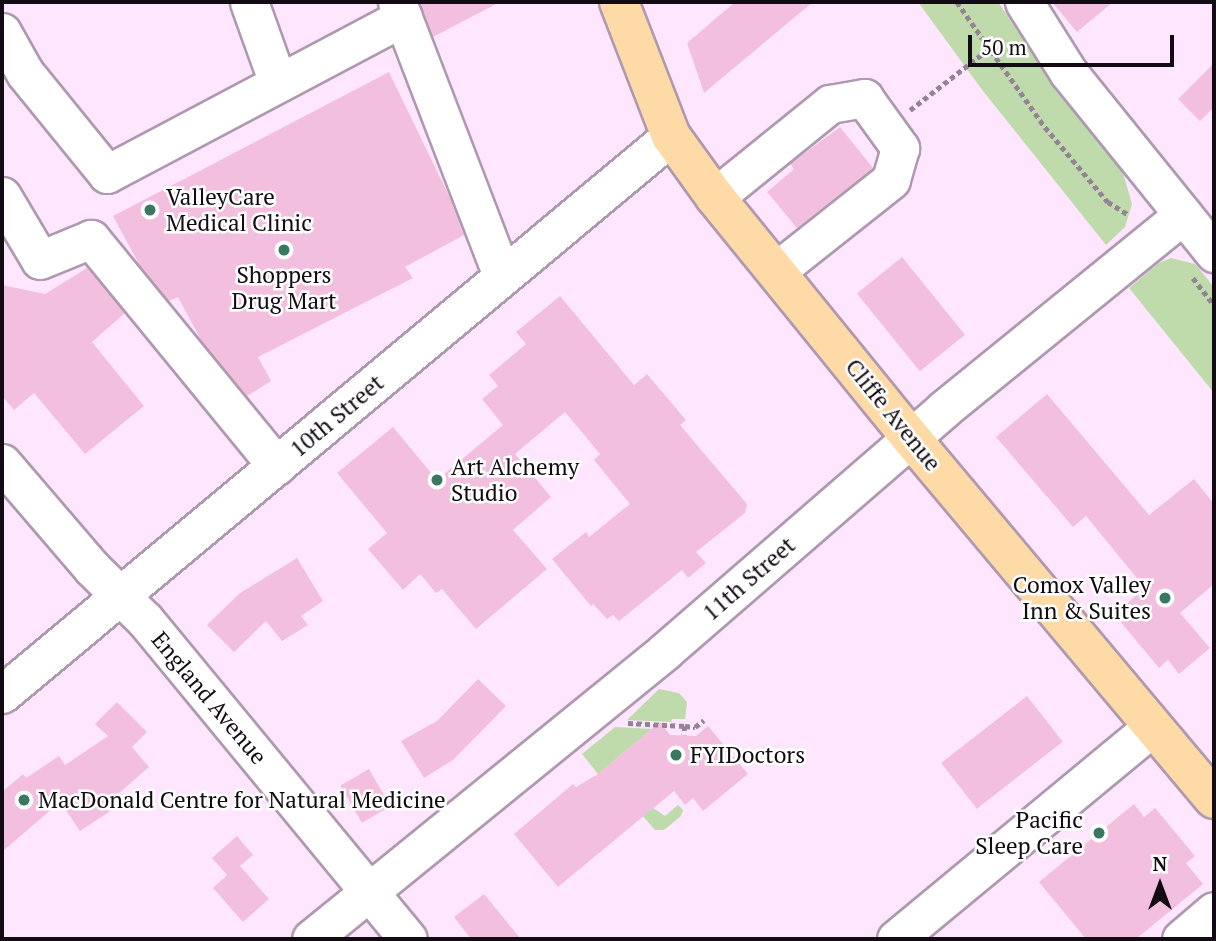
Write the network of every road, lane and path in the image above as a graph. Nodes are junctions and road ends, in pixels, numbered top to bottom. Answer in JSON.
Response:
{"nodes":[{"id":1,"x":249,"y":2,"type":"edge"},
{"id":2,"x":619,"y":2,"type":"edge"},
{"id":3,"x":957,"y":2,"type":"edge"},
{"id":4,"x":1024,"y":2,"type":"edge"},
{"id":5,"x":400,"y":10,"type":"edge"},
{"id":6,"x":2,"y":32,"type":"edge"},
{"id":7,"x":990,"y":48,"type":"junction"},
{"id":8,"x":278,"y":83,"type":"junction"},
{"id":9,"x":886,"y":128,"type":"junction"},
{"id":10,"x":671,"y":136,"type":"junction"},
{"id":11,"x":2,"y":196,"type":"edge"},
{"id":12,"x":715,"y":197,"type":"junction"},
{"id":13,"x":1129,"y":215,"type":"dead end"},
{"id":14,"x":1183,"y":215,"type":"junction"},
{"id":15,"x":1214,"y":253,"type":"edge"},
{"id":16,"x":776,"y":271,"type":"junction"},
{"id":17,"x":502,"y":276,"type":"junction"},
{"id":18,"x":911,"y":438,"type":"junction"},
{"id":19,"x":2,"y":463,"type":"edge"},
{"id":20,"x":277,"y":466,"type":"junction"},
{"id":21,"x":121,"y":596,"type":"junction"},
{"id":22,"x":2,"y":694,"type":"edge"},
{"id":23,"x":704,"y":720,"type":"dead end"},
{"id":24,"x":625,"y":723,"type":"dead end"},
{"id":25,"x":685,"y":726,"type":"junction"},
{"id":26,"x":1153,"y":727,"type":"junction"},
{"id":27,"x":684,"y":735,"type":"dead end"},
{"id":28,"x":1214,"y":799,"type":"edge"},
{"id":29,"x":369,"y":891,"type":"junction"},
{"id":30,"x":1214,"y":911,"type":"edge"},
{"id":31,"x":311,"y":939,"type":"edge"},
{"id":32,"x":408,"y":939,"type":"edge"},
{"id":33,"x":896,"y":939,"type":"edge"},
{"id":34,"x":1181,"y":939,"type":"edge"}],
"edges":[{"from":1,"to":8,"type":"street"},
{"from":2,"to":10,"type":"main road","name":"Cliffe Avenue"},
{"from":3,"to":7,"type":"path"},
{"from":4,"to":14,"type":"street"},
{"from":5,"to":8,"type":"street"},
{"from":5,"to":17,"type":"street"},
{"from":6,"to":8,"type":"street"},
{"from":7,"to":9,"type":"path"},
{"from":7,"to":13,"type":"path"},
{"from":9,"to":12,"type":"street"},
{"from":9,"to":16,"type":"street"},
{"from":10,"to":12,"type":"main road","name":"Cliffe Avenue"},
{"from":10,"to":17,"type":"street","name":"10th Street"},
{"from":11,"to":20,"type":"street"},
{"from":12,"to":16,"type":"main road","name":"Cliffe Avenue"},
{"from":14,"to":15,"type":"street"},
{"from":14,"to":18,"type":"street","name":"11th Street"},
{"from":16,"to":18,"type":"main road","name":"Cliffe Avenue"},
{"from":17,"to":20,"type":"street","name":"10th Street"},
{"from":18,"to":26,"type":"main road","name":"Cliffe Avenue"},
{"from":18,"to":29,"type":"street","name":"11th Street"},
{"from":19,"to":21,"type":"street","name":"England Avenue"},
{"from":20,"to":21,"type":"street","name":"10th Street"},
{"from":21,"to":22,"type":"street","name":"10th Street"},
{"from":21,"to":29,"type":"street","name":"England Avenue"},
{"from":23,"to":25,"type":"path"},
{"from":24,"to":25,"type":"path"},
{"from":25,"to":27,"type":"path"},
{"from":26,"to":28,"type":"main road","name":"Cliffe Avenue"},
{"from":26,"to":33,"type":"street"},
{"from":29,"to":31,"type":"street","name":"11th Street"},
{"from":29,"to":32,"type":"street","name":"England Avenue"},
{"from":30,"to":34,"type":"street"}]}
